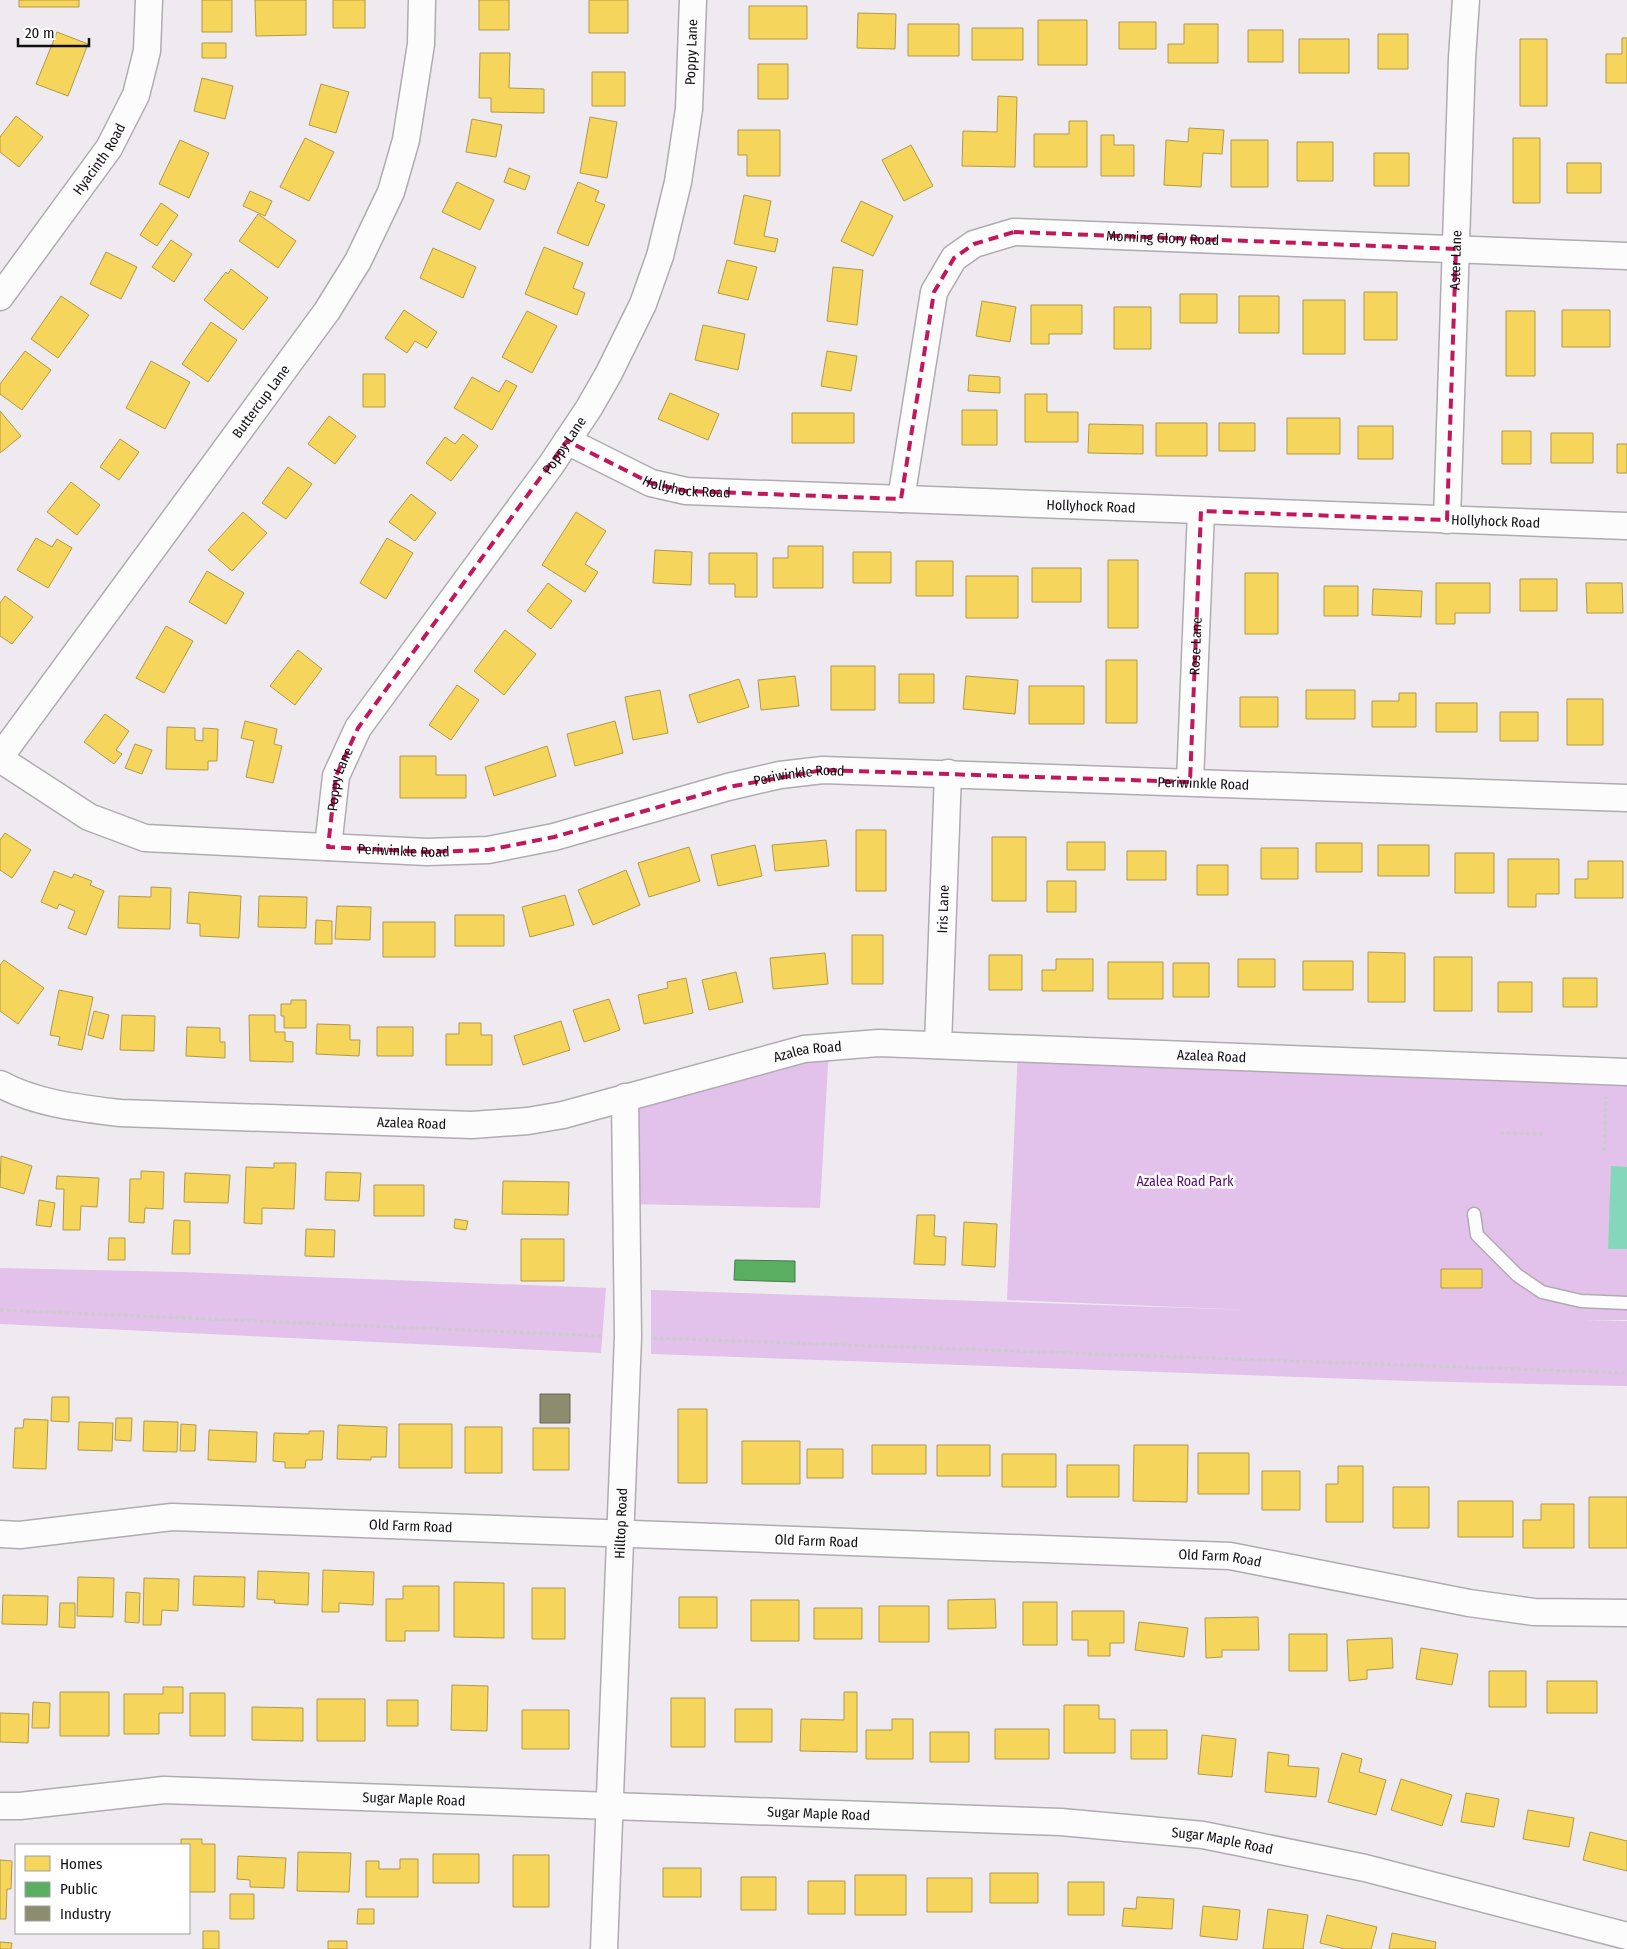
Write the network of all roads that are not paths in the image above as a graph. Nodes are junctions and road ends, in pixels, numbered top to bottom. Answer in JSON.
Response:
{"nodes":[{"id":1,"x":149,"y":0,"type":"edge"},
{"id":2,"x":422,"y":0,"type":"edge"},
{"id":3,"x":693,"y":0,"type":"edge"},
{"id":4,"x":1466,"y":0,"type":"edge"},
{"id":5,"x":1456,"y":249,"type":"junction"},
{"id":6,"x":1627,"y":256,"type":"edge"},
{"id":7,"x":0,"y":297,"type":"edge"},
{"id":8,"x":567,"y":441,"type":"junction"},
{"id":9,"x":901,"y":499,"type":"junction"},
{"id":10,"x":1201,"y":511,"type":"junction"},
{"id":11,"x":1447,"y":520,"type":"junction"},
{"id":12,"x":1627,"y":526,"type":"edge"},
{"id":13,"x":0,"y":758,"type":"edge"},
{"id":14,"x":948,"y":773,"type":"junction"},
{"id":15,"x":1190,"y":782,"type":"junction"},
{"id":16,"x":1627,"y":798,"type":"edge"},
{"id":17,"x":328,"y":846,"type":"junction"},
{"id":18,"x":938,"y":1045,"type":"junction"},
{"id":19,"x":1617,"y":1071,"type":"edge"},
{"id":20,"x":0,"y":1084,"type":"edge"},
{"id":21,"x":625,"y":1097,"type":"junction"},
{"id":22,"x":1474,"y":1214,"type":"dead end"},
{"id":23,"x":1627,"y":1303,"type":"edge"},
{"id":24,"x":0,"y":1534,"type":"edge"},
{"id":25,"x":620,"y":1534,"type":"junction"},
{"id":26,"x":1627,"y":1613,"type":"edge"},
{"id":27,"x":610,"y":1805,"type":"junction"},
{"id":28,"x":0,"y":1806,"type":"edge"},
{"id":29,"x":1627,"y":1936,"type":"edge"},
{"id":30,"x":604,"y":1949,"type":"edge"}],
"edges":[{"from":1,"to":7,"type":"street","name":"Hyacinth Road"},
{"from":2,"to":13,"type":"street","name":"Buttercup Lane"},
{"from":3,"to":8,"type":"street","name":"Poppy Lane"},
{"from":4,"to":5,"type":"street","name":"Aster Lane"},
{"from":5,"to":6,"type":"street","name":"Morning Glory Road"},
{"from":5,"to":9,"type":"street","name":"Morning Glory Road"},
{"from":5,"to":11,"type":"street","name":"Aster Lane"},
{"from":8,"to":9,"type":"street","name":"Hollyhock Road"},
{"from":8,"to":17,"type":"street","name":"Poppy Lane"},
{"from":9,"to":10,"type":"street","name":"Hollyhock Road"},
{"from":10,"to":11,"type":"street","name":"Hollyhock Road"},
{"from":10,"to":15,"type":"street","name":"Rose Lane"},
{"from":11,"to":12,"type":"street","name":"Hollyhock Road"},
{"from":13,"to":17,"type":"street","name":"Periwinkle Road"},
{"from":14,"to":15,"type":"street","name":"Periwinkle Road"},
{"from":14,"to":17,"type":"street","name":"Periwinkle Road"},
{"from":14,"to":18,"type":"street","name":"Iris Lane"},
{"from":15,"to":16,"type":"street","name":"Periwinkle Road"},
{"from":18,"to":19,"type":"street","name":"Azalea Road"},
{"from":18,"to":21,"type":"street","name":"Azalea Road"},
{"from":20,"to":21,"type":"street","name":"Azalea Road"},
{"from":21,"to":25,"type":"street","name":"Hilltop Road"},
{"from":22,"to":23,"type":"lane"},
{"from":24,"to":25,"type":"street","name":"Old Farm Road"},
{"from":25,"to":26,"type":"street","name":"Old Farm Road"},
{"from":25,"to":27,"type":"street","name":"Hilltop Road"},
{"from":27,"to":28,"type":"street","name":"Sugar Maple Road"},
{"from":27,"to":29,"type":"street","name":"Sugar Maple Road"},
{"from":27,"to":30,"type":"street","name":"Hilltop Road"}]}
